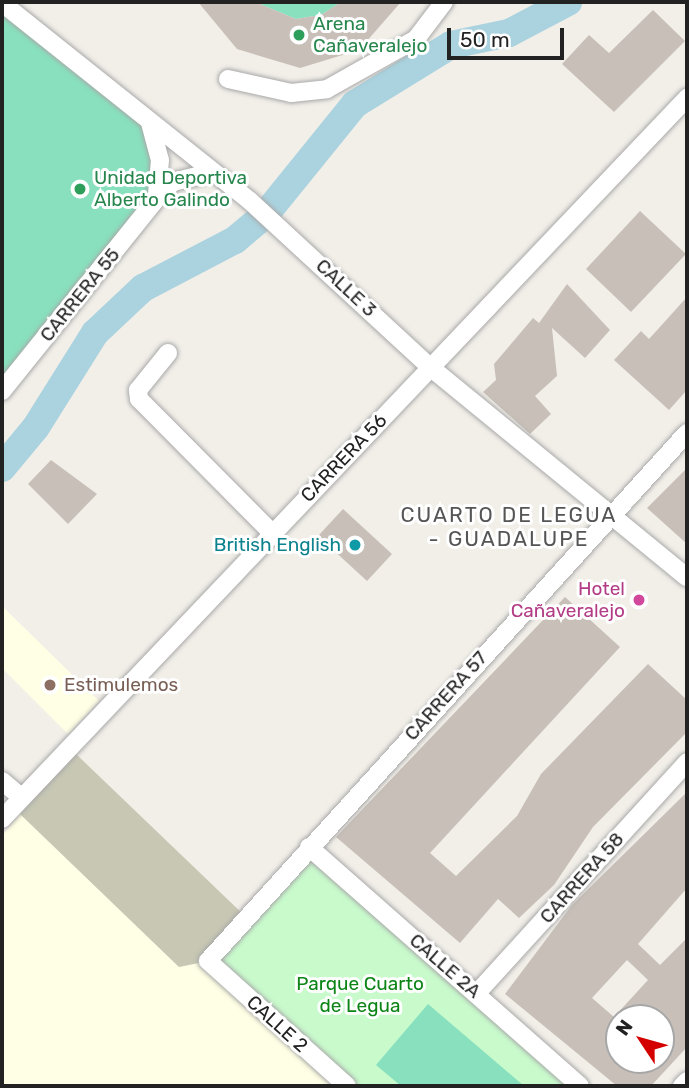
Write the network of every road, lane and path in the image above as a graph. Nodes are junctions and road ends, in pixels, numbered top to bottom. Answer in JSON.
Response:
{"nodes":[{"id":1,"x":444,"y":2,"type":"edge"},
{"id":2,"x":2,"y":3,"type":"edge"},
{"id":3,"x":228,"y":79,"type":"dead end"},
{"id":4,"x":687,"y":98,"type":"edge"},
{"id":5,"x":150,"y":124,"type":"junction"},
{"id":6,"x":209,"y":173,"type":"junction"},
{"id":7,"x":157,"y":198,"type":"junction"},
{"id":8,"x":168,"y":353,"type":"dead end"},
{"id":9,"x":430,"y":367,"type":"junction"},
{"id":10,"x":2,"y":391,"type":"edge"},
{"id":11,"x":687,"y":433,"type":"edge"},
{"id":12,"x":610,"y":516,"type":"junction"},
{"id":13,"x":272,"y":533,"type":"junction"},
{"id":14,"x":687,"y":577,"type":"edge"},
{"id":15,"x":687,"y":762,"type":"edge"},
{"id":16,"x":2,"y":780,"type":"edge"},
{"id":17,"x":21,"y":797,"type":"junction"},
{"id":18,"x":2,"y":819,"type":"edge"},
{"id":19,"x":309,"y":847,"type":"junction"},
{"id":20,"x":208,"y":961,"type":"joint"},
{"id":21,"x":477,"y":993,"type":"junction"},
{"id":22,"x":687,"y":1081,"type":"edge"},
{"id":23,"x":347,"y":1086,"type":"edge"},
{"id":24,"x":580,"y":1086,"type":"edge"},
{"id":25,"x":682,"y":1086,"type":"edge"}],
"edges":[{"from":1,"to":3,"type":"street"},
{"from":2,"to":5,"type":"street","name":"CALLE 3"},
{"from":4,"to":9,"type":"street","name":"CARRERA 56"},
{"from":5,"to":6,"type":"street","name":"CALLE 3"},
{"from":5,"to":7,"type":"street"},
{"from":6,"to":7,"type":"street","name":"CARRERA 55"},
{"from":6,"to":9,"type":"street","name":"CALLE 3"},
{"from":7,"to":10,"type":"street","name":"CARRERA 55"},
{"from":8,"to":13,"type":"street"},
{"from":9,"to":12,"type":"street","name":"CALLE 3"},
{"from":9,"to":13,"type":"street","name":"CARRERA 56"},
{"from":11,"to":12,"type":"street","name":"CARRERA 57"},
{"from":12,"to":14,"type":"street","name":"CALLE 3"},
{"from":12,"to":19,"type":"street","name":"CARRERA 57"},
{"from":13,"to":17,"type":"street","name":"CARRERA 56"},
{"from":15,"to":21,"type":"street","name":"CARRERA 58"},
{"from":16,"to":17,"type":"street"},
{"from":17,"to":18,"type":"street","name":"CARRERA 56"},
{"from":19,"to":20,"type":"street","name":"CARRERA 57"},
{"from":19,"to":21,"type":"street","name":"CALLE 2A"},
{"from":20,"to":23,"type":"street","name":"CALLE 2"},
{"from":21,"to":24,"type":"street","name":"CALLE 2A"},
{"from":22,"to":25,"type":"street"}]}
